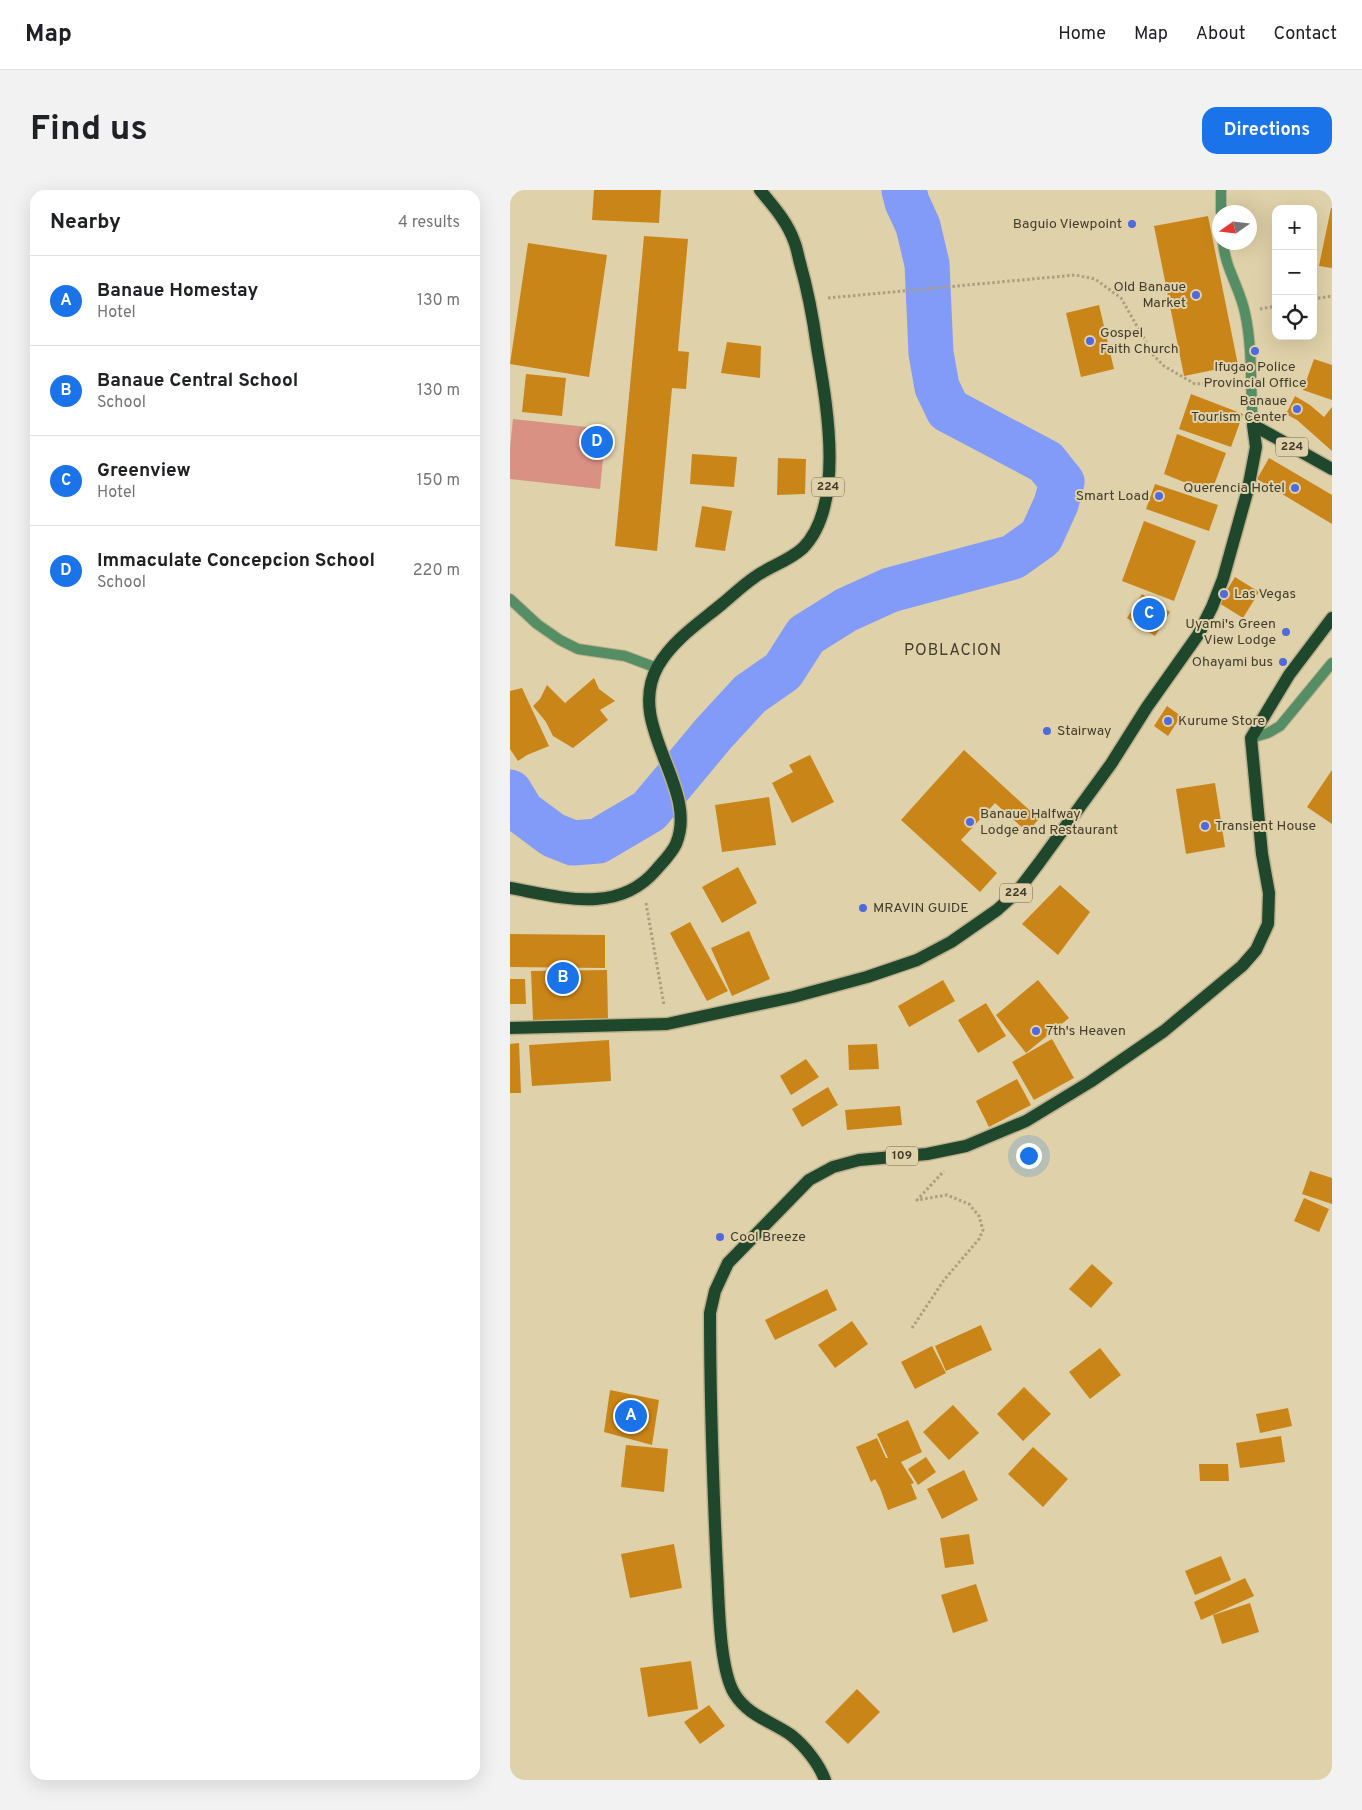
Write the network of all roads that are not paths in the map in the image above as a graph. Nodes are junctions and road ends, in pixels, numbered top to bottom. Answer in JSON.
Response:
{"nodes":[{"id":1,"x":760,"y":190,"type":"edge"},
{"id":2,"x":1222,"y":190,"type":"edge"},
{"id":3,"x":1221,"y":205,"type":"edge"},
{"id":4,"x":1224,"y":250,"type":"edge"},
{"id":5,"x":1253,"y":425,"type":"junction"},
{"id":6,"x":1332,"y":469,"type":"edge"},
{"id":7,"x":510,"y":599,"type":"edge"},
{"id":8,"x":1332,"y":618,"type":"edge"},
{"id":9,"x":1332,"y":663,"type":"edge"},
{"id":10,"x":657,"y":668,"type":"junction"},
{"id":11,"x":1252,"y":738,"type":"junction"},
{"id":12,"x":510,"y":888,"type":"edge"},
{"id":13,"x":510,"y":1028,"type":"edge"},
{"id":14,"x":825,"y":1780,"type":"edge"}],
"edges":[{"from":1,"to":10,"type":"main road","number":"224"},
{"from":2,"to":3,"type":"street"},
{"from":4,"to":5,"type":"street"},
{"from":5,"to":6,"type":"main road","number":"224"},
{"from":5,"to":13,"type":"main road","number":"224"},
{"from":7,"to":10,"type":"street"},
{"from":8,"to":11,"type":"main road"},
{"from":9,"to":11,"type":"street"},
{"from":10,"to":12,"type":"main road","number":"224"},
{"from":11,"to":14,"type":"main road","number":"109"}]}
